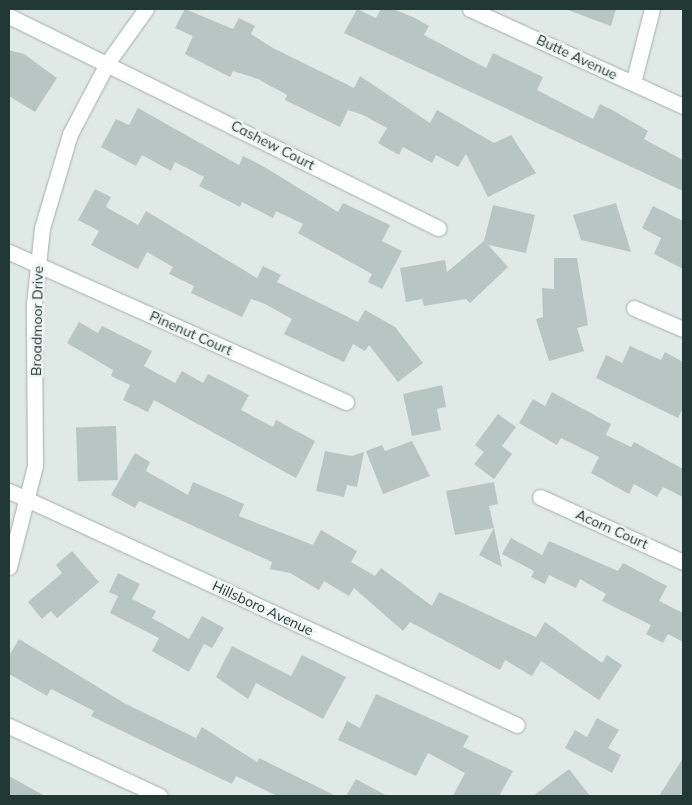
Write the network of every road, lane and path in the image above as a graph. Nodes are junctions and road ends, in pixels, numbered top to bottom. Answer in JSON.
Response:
{"nodes":[{"id":1,"x":146,"y":9,"type":"edge"},
{"id":2,"x":470,"y":9,"type":"edge"},
{"id":3,"x":652,"y":9,"type":"edge"},
{"id":4,"x":9,"y":16,"type":"edge"},
{"id":5,"x":108,"y":62,"type":"junction"},
{"id":6,"x":633,"y":83,"type":"junction"},
{"id":7,"x":683,"y":106,"type":"edge"},
{"id":8,"x":438,"y":228,"type":"dead end"},
{"id":9,"x":9,"y":252,"type":"edge"},
{"id":10,"x":37,"y":264,"type":"junction"},
{"id":11,"x":634,"y":308,"type":"dead end"},
{"id":12,"x":683,"y":329,"type":"edge"},
{"id":13,"x":346,"y":402,"type":"dead end"},
{"id":14,"x":9,"y":491,"type":"edge"},
{"id":15,"x":540,"y":497,"type":"dead end"},
{"id":16,"x":28,"y":500,"type":"junction"},
{"id":17,"x":683,"y":562,"type":"edge"},
{"id":18,"x":9,"y":567,"type":"edge"},
{"id":19,"x":517,"y":725,"type":"dead end"},
{"id":20,"x":9,"y":726,"type":"edge"},
{"id":21,"x":160,"y":796,"type":"edge"}],
"edges":[{"from":1,"to":5,"type":"street","name":"Broadmoor Drive"},
{"from":2,"to":6,"type":"street","name":"Butte Avenue"},
{"from":3,"to":6,"type":"street"},
{"from":4,"to":5,"type":"street","name":"Cashew Court"},
{"from":5,"to":8,"type":"street","name":"Cashew Court"},
{"from":5,"to":10,"type":"street","name":"Broadmoor Drive"},
{"from":6,"to":7,"type":"street","name":"Butte Avenue"},
{"from":9,"to":10,"type":"street","name":"Pinenut Court"},
{"from":10,"to":13,"type":"street","name":"Pinenut Court"},
{"from":10,"to":16,"type":"street","name":"Broadmoor Drive"},
{"from":11,"to":12,"type":"street"},
{"from":14,"to":16,"type":"street","name":"Hillsboro Avenue"},
{"from":15,"to":17,"type":"street","name":"Acorn Court"},
{"from":16,"to":18,"type":"street","name":"Broadmoor Drive"},
{"from":16,"to":19,"type":"street","name":"Hillsboro Avenue"},
{"from":20,"to":21,"type":"street"}]}
